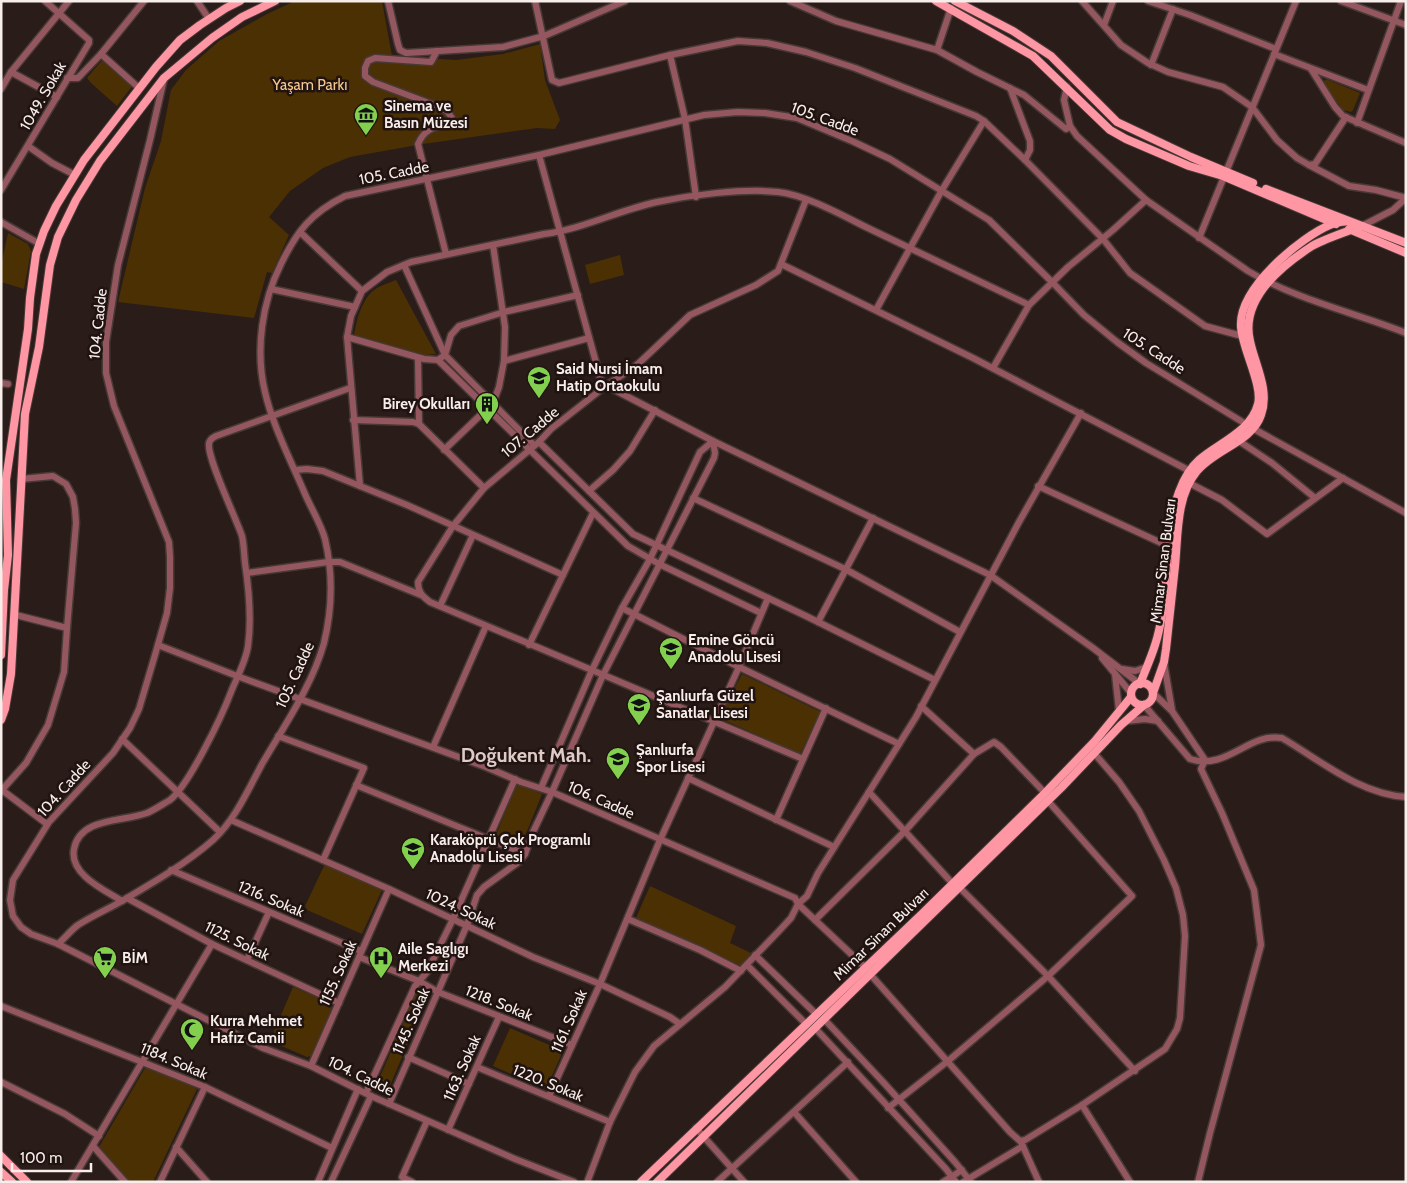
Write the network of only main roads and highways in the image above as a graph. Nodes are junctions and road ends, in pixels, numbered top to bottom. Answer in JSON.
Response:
{"nodes":[{"id":1,"x":240,"y":1,"type":"edge"},
{"id":2,"x":936,"y":1,"type":"edge"},
{"id":3,"x":270,"y":3,"type":"edge"},
{"id":4,"x":953,"y":5,"type":"edge"},
{"id":5,"x":1225,"y":174,"type":"junction"},
{"id":6,"x":1347,"y":221,"type":"junction"},
{"id":7,"x":1334,"y":223,"type":"junction"},
{"id":8,"x":1362,"y":226,"type":"junction"},
{"id":9,"x":1350,"y":230,"type":"junction"},
{"id":10,"x":1406,"y":244,"type":"edge"},
{"id":11,"x":1406,"y":253,"type":"edge"},
{"id":12,"x":1265,"y":280,"type":"junction"},
{"id":13,"x":3,"y":589,"type":"edge"},
{"id":14,"x":2,"y":620,"type":"edge"},
{"id":15,"x":1,"y":655,"type":"edge"},
{"id":16,"x":1140,"y":684,"type":"junction"},
{"id":17,"x":1153,"y":693,"type":"junction"},
{"id":18,"x":1131,"y":695,"type":"junction"},
{"id":19,"x":1144,"y":705,"type":"junction"},
{"id":20,"x":1,"y":720,"type":"edge"},
{"id":21,"x":1046,"y":797,"type":"junction"},
{"id":22,"x":820,"y":1017,"type":"junction"},
{"id":23,"x":1,"y":1156,"type":"edge"},
{"id":24,"x":1,"y":1172,"type":"edge"},
{"id":25,"x":12,"y":1182,"type":"edge"},
{"id":26,"x":27,"y":1182,"type":"edge"},
{"id":27,"x":641,"y":1182,"type":"edge"},
{"id":28,"x":657,"y":1182,"type":"edge"}],
"edges":[{"from":1,"to":13,"type":"main road"},
{"from":2,"to":4,"type":"main road"},
{"from":3,"to":20,"type":"main road"},
{"from":4,"to":5,"type":"main road"},
{"from":4,"to":5,"type":"main road"},
{"from":5,"to":6,"type":"main road"},
{"from":5,"to":7,"type":"main road"},
{"from":6,"to":7,"type":"main road","name":"Mimar Sinan Bulvarı"},
{"from":6,"to":8,"type":"main road"},
{"from":7,"to":9,"type":"main road"},
{"from":7,"to":12,"type":"main road","name":"Mimar Sinan Bulvarı"},
{"from":8,"to":9,"type":"main road","name":"Mimar Sinan Bulvarı"},
{"from":8,"to":10,"type":"main road"},
{"from":9,"to":11,"type":"main road"},
{"from":9,"to":12,"type":"main road","name":"Mimar Sinan Bulvarı"},
{"from":12,"to":16,"type":"main road","name":"Mimar Sinan Bulvarı"},
{"from":12,"to":17,"type":"main road","name":"Mimar Sinan Bulvarı"},
{"from":13,"to":14,"type":"main road"},
{"from":14,"to":15,"type":"main road"},
{"from":16,"to":17,"type":"main road"},
{"from":16,"to":18,"type":"main road"},
{"from":17,"to":19,"type":"main road"},
{"from":18,"to":19,"type":"main road"},
{"from":18,"to":21,"type":"main road","name":"Mimar Sinan Bulvarı"},
{"from":19,"to":21,"type":"main road","name":"Mimar Sinan Bulvarı"},
{"from":21,"to":22,"type":"main road","name":"Mimar Sinan Bulvarı"},
{"from":22,"to":27,"type":"main road","name":"Mimar Sinan Bulvarı"},
{"from":22,"to":28,"type":"main road","name":"Mimar Sinan Bulvarı"},
{"from":23,"to":26,"type":"main road"},
{"from":24,"to":25,"type":"main road"}]}
